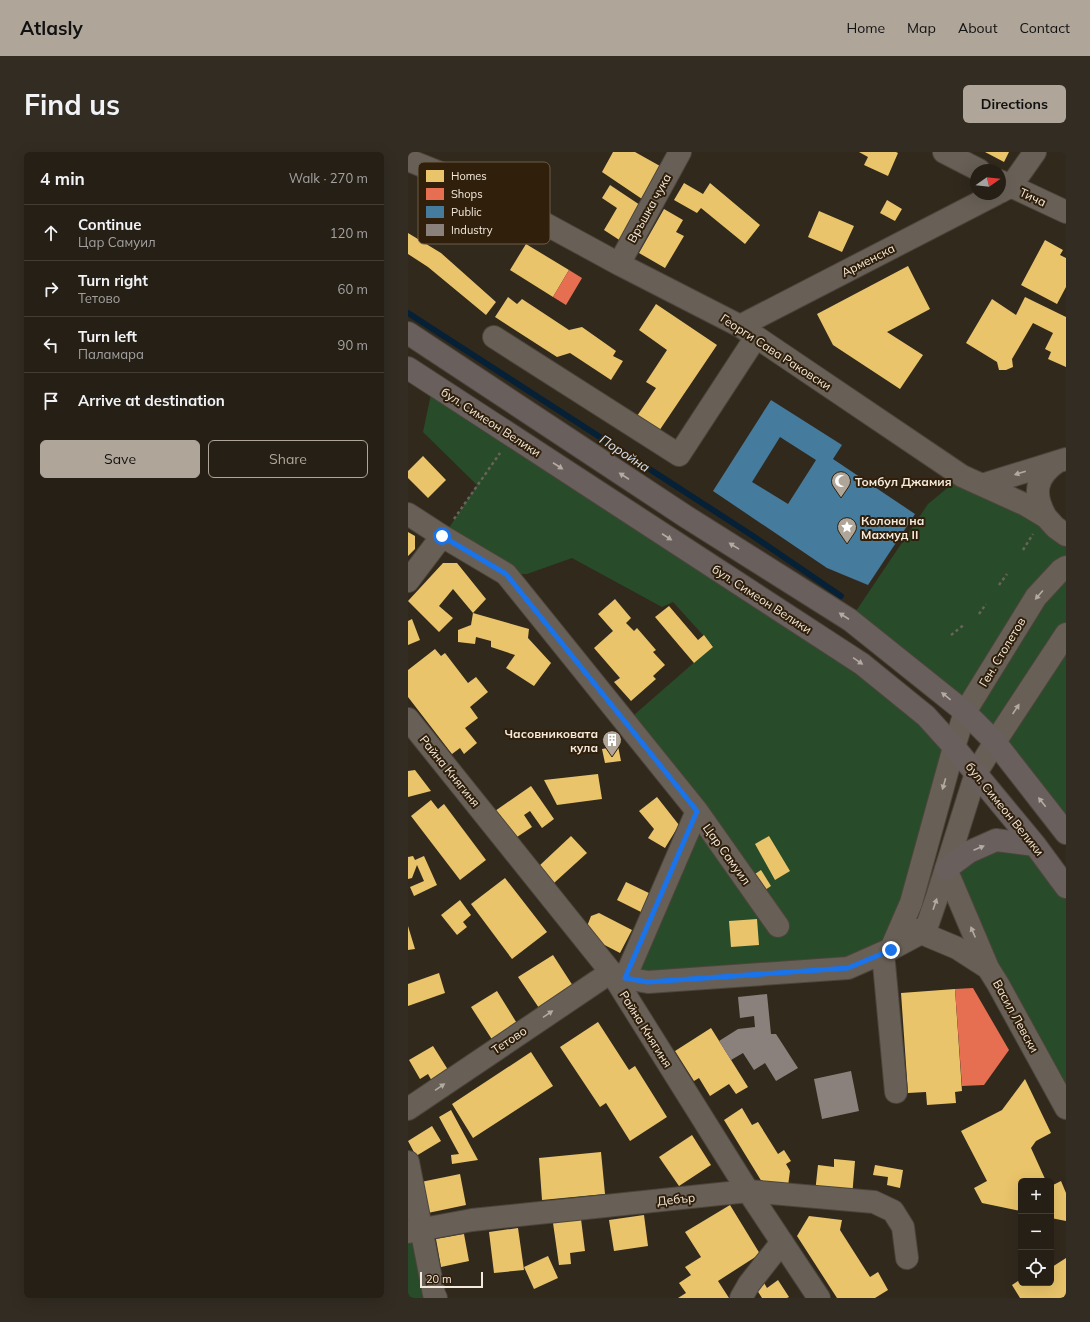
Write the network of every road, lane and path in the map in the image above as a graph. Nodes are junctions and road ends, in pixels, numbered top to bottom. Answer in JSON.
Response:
{"nodes":[{"id":1,"x":680,"y":152,"type":"edge"},
{"id":2,"x":944,"y":152,"type":"edge"},
{"id":3,"x":1035,"y":152,"type":"edge"},
{"id":4,"x":408,"y":160,"type":"edge"},
{"id":5,"x":418,"y":164,"type":"edge"},
{"id":6,"x":970,"y":165,"type":"edge"},
{"id":7,"x":1006,"y":184,"type":"edge"},
{"id":8,"x":1006,"y":190,"type":"edge"},
{"id":9,"x":981,"y":200,"type":"edge"},
{"id":10,"x":1066,"y":212,"type":"edge"},
{"id":11,"x":550,"y":226,"type":"edge"},
{"id":12,"x":619,"y":264,"type":"junction"},
{"id":13,"x":748,"y":332,"type":"junction"},
{"id":14,"x":408,"y":333,"type":"edge"},
{"id":15,"x":494,"y":337,"type":"dead end"},
{"id":16,"x":408,"y":368,"type":"edge"},
{"id":17,"x":513,"y":436,"type":"junction"},
{"id":18,"x":1061,"y":460,"type":"edge"},
{"id":19,"x":982,"y":485,"type":"junction"},
{"id":20,"x":408,"y":514,"type":"edge"},
{"id":21,"x":1040,"y":525,"type":"junction"},
{"id":22,"x":1066,"y":535,"type":"edge"},
{"id":23,"x":442,"y":536,"type":"junction"},
{"id":24,"x":1022,"y":550,"type":"dead end"},
{"id":25,"x":1066,"y":567,"type":"edge"},
{"id":26,"x":1007,"y":574,"type":"dead end"},
{"id":27,"x":408,"y":581,"type":"edge"},
{"id":28,"x":999,"y":585,"type":"dead end"},
{"id":29,"x":986,"y":604,"type":"dead end"},
{"id":30,"x":979,"y":614,"type":"dead end"},
{"id":31,"x":965,"y":624,"type":"dead end"},
{"id":32,"x":1066,"y":634,"type":"edge"},
{"id":33,"x":951,"y":635,"type":"dead end"},
{"id":34,"x":965,"y":712,"type":"junction"},
{"id":35,"x":408,"y":719,"type":"edge"},
{"id":36,"x":995,"y":742,"type":"junction"},
{"id":37,"x":954,"y":747,"type":"junction"},
{"id":38,"x":976,"y":773,"type":"junction"},
{"id":39,"x":697,"y":811,"type":"junction"},
{"id":40,"x":1066,"y":833,"type":"edge"},
{"id":41,"x":1035,"y":845,"type":"junction"},
{"id":42,"x":946,"y":869,"type":"junction"},
{"id":43,"x":1066,"y":887,"type":"edge"},
{"id":44,"x":778,"y":926,"type":"dead end"},
{"id":45,"x":911,"y":929,"type":"junction"},
{"id":46,"x":887,"y":951,"type":"junction"},
{"id":47,"x":988,"y":968,"type":"junction"},
{"id":48,"x":618,"y":975,"type":"junction"},
{"id":49,"x":896,"y":1092,"type":"dead end"},
{"id":50,"x":1066,"y":1108,"type":"edge"},
{"id":51,"x":408,"y":1109,"type":"edge"},
{"id":52,"x":408,"y":1162,"type":"edge"},
{"id":53,"x":748,"y":1191,"type":"junction"},
{"id":54,"x":414,"y":1231,"type":"edge"},
{"id":55,"x":782,"y":1242,"type":"junction"},
{"id":56,"x":907,"y":1258,"type":"dead end"},
{"id":57,"x":436,"y":1298,"type":"edge"},
{"id":58,"x":741,"y":1298,"type":"edge"},
{"id":59,"x":819,"y":1298,"type":"edge"}],
"edges":[{"from":1,"to":12,"type":"street","name":"Връшка чука"},
{"from":2,"to":6,"type":"street"},
{"from":3,"to":7,"type":"street","name":"Арменска"},
{"from":4,"to":5,"type":"street","name":"Георги Сава Раковски"},
{"from":8,"to":10,"type":"street","name":"Тича"},
{"from":9,"to":13,"type":"street","name":"Арменска"},
{"from":11,"to":12,"type":"street","name":"Георги Сава Раковски"},
{"from":12,"to":13,"type":"street","name":"Георги Сава Раковски"},
{"from":13,"to":15,"type":"street"},
{"from":13,"to":19,"type":"street","name":"Георги Сава Раковски"},
{"from":34,"to":14,"type":"main road","one_way":true},
{"from":16,"to":17,"type":"main road","name":"бул. Симеон Велики"},
{"from":17,"to":23,"type":"path"},
{"from":17,"to":37,"type":"main road","name":"бул. Симеон Велики","one_way":true},
{"from":18,"to":19,"type":"street","one_way":true},
{"from":18,"to":21,"type":"street"},
{"from":19,"to":21,"type":"street","name":"Георги Сава Раковски"},
{"from":20,"to":23,"type":"street","name":"Цар Самуил"},
{"from":21,"to":22,"type":"street","name":"Георги Сава Раковски"},
{"from":21,"to":24,"type":"path"},
{"from":23,"to":27,"type":"street"},
{"from":23,"to":39,"type":"street","name":"Цар Самуил"},
{"from":25,"to":34,"type":"street","name":"Ген. Столетов","one_way":true},
{"from":26,"to":28,"type":"path"},
{"from":29,"to":30,"type":"path"},
{"from":31,"to":33,"type":"path"},
{"from":36,"to":32,"type":"street","one_way":true},
{"from":34,"to":36,"type":"main road"},
{"from":34,"to":37,"type":"street","name":"Ген. Столетов"},
{"from":35,"to":48,"type":"street","name":"Райна Княгиня"},
{"from":36,"to":38,"type":"street"},
{"from":40,"to":36,"type":"main road","one_way":true},
{"from":37,"to":38,"type":"main road","name":"бул. Симеон Велики"},
{"from":37,"to":45,"type":"street","name":"Ген. Столетов","one_way":true},
{"from":38,"to":41,"type":"main road","name":"бул. Симеон Велики"},
{"from":38,"to":42,"type":"street"},
{"from":39,"to":44,"type":"street","name":"Цар Самуил"},
{"from":39,"to":48,"type":"street"},
{"from":42,"to":41,"type":"main road","one_way":true},
{"from":41,"to":43,"type":"main road","name":"бул. Симеон Велики"},
{"from":45,"to":42,"type":"street","one_way":true},
{"from":47,"to":42,"type":"street","one_way":true},
{"from":45,"to":46,"type":"street"},
{"from":45,"to":47,"type":"street","name":"Васил Левски"},
{"from":46,"to":48,"type":"street"},
{"from":46,"to":49,"type":"street"},
{"from":47,"to":50,"type":"street","name":"Васил Левски"},
{"from":51,"to":48,"type":"street","name":"Тетово","one_way":true},
{"from":48,"to":53,"type":"street","name":"Райна Княгиня"},
{"from":52,"to":54,"type":"street"},
{"from":53,"to":54,"type":"street","name":"Дебър"},
{"from":53,"to":55,"type":"street","name":"Райна Княгиня"},
{"from":53,"to":56,"type":"street","name":"Дебър"},
{"from":54,"to":57,"type":"street"},
{"from":55,"to":58,"type":"street"},
{"from":55,"to":59,"type":"street","name":"Райна Княгиня"}]}
